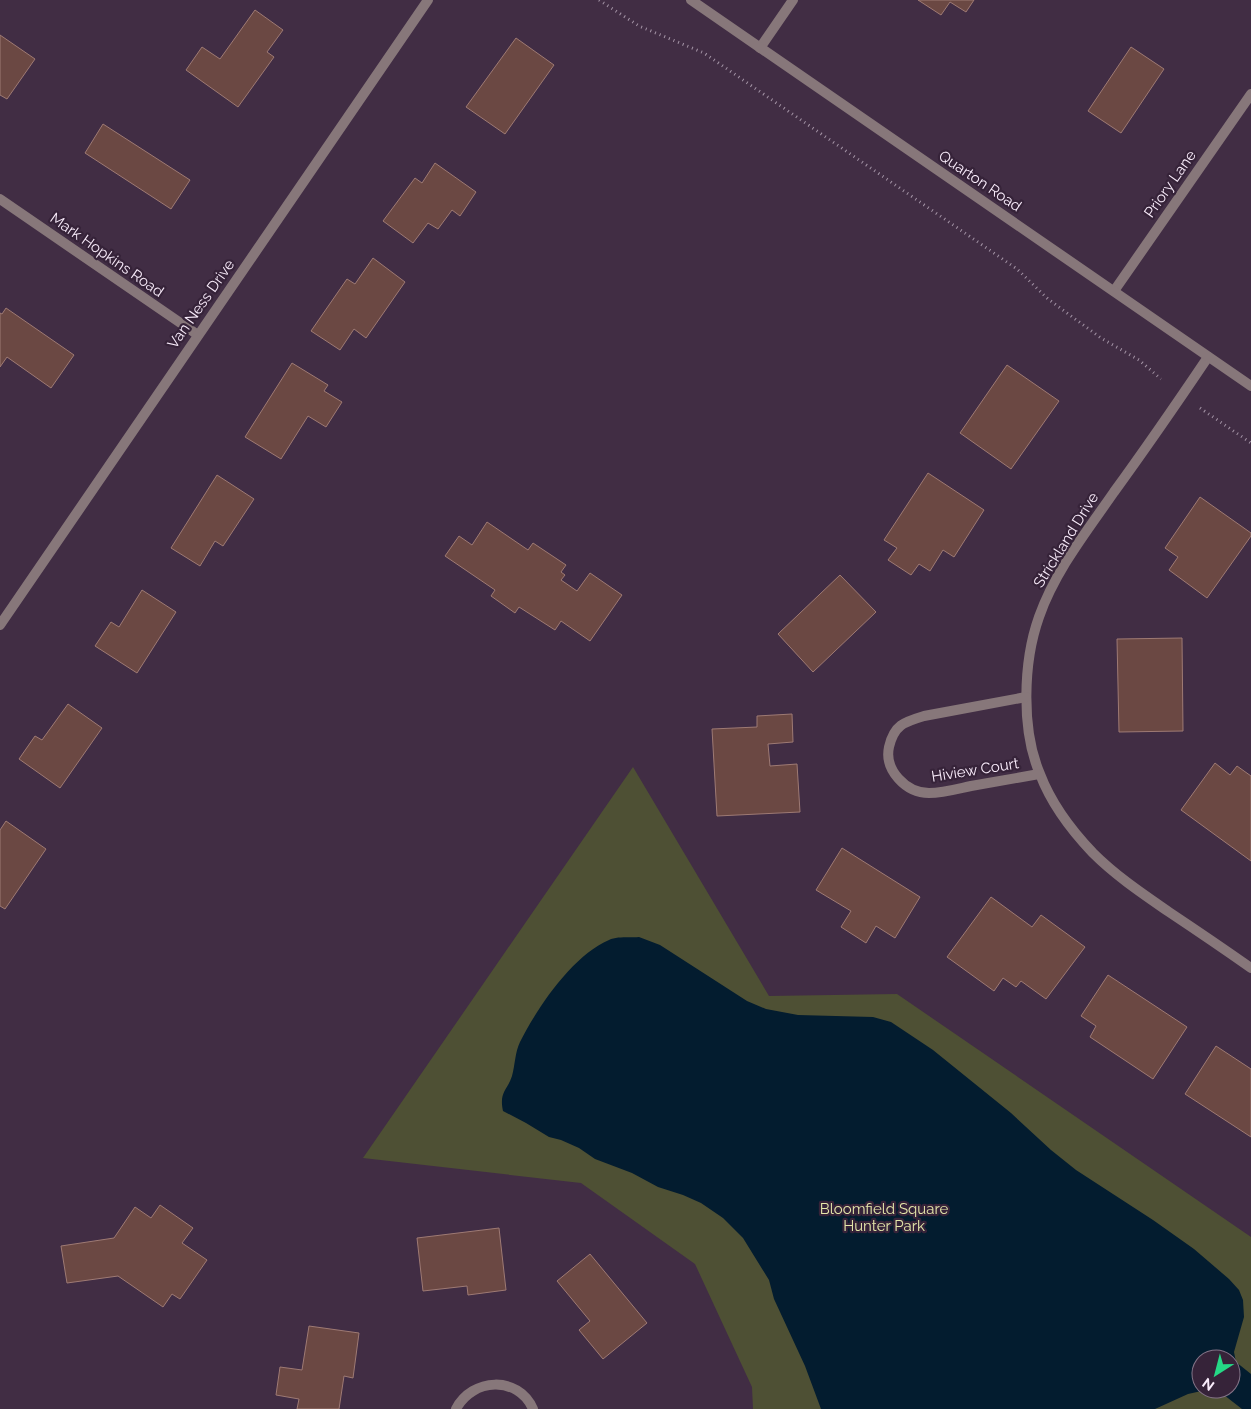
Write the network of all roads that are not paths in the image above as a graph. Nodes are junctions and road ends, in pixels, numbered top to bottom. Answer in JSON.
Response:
{"nodes":[{"id":1,"x":428,"y":0,"type":"edge"},
{"id":2,"x":691,"y":0,"type":"edge"},
{"id":3,"x":793,"y":0,"type":"edge"},
{"id":4,"x":760,"y":48,"type":"junction"},
{"id":5,"x":1251,"y":94,"type":"edge"},
{"id":6,"x":0,"y":199,"type":"edge"},
{"id":7,"x":1114,"y":292,"type":"junction"},
{"id":8,"x":198,"y":335,"type":"junction"},
{"id":9,"x":1208,"y":357,"type":"junction"},
{"id":10,"x":1251,"y":386,"type":"edge"},
{"id":11,"x":0,"y":625,"type":"edge"},
{"id":12,"x":1026,"y":697,"type":"junction"},
{"id":13,"x":1040,"y":774,"type":"junction"},
{"id":14,"x":1251,"y":968,"type":"edge"},
{"id":15,"x":456,"y":1409,"type":"edge"},
{"id":16,"x":533,"y":1409,"type":"edge"}],
"edges":[{"from":1,"to":8,"type":"street","name":"Van Ness Drive"},
{"from":2,"to":4,"type":"street","name":"Quarton Road"},
{"from":3,"to":4,"type":"street"},
{"from":4,"to":7,"type":"street","name":"Quarton Road"},
{"from":5,"to":7,"type":"street","name":"Priory Lane"},
{"from":6,"to":8,"type":"street","name":"Mark Hopkins Road"},
{"from":7,"to":9,"type":"street","name":"Quarton Road"},
{"from":8,"to":11,"type":"street","name":"Van Ness Drive"},
{"from":9,"to":10,"type":"street","name":"Quarton Road"},
{"from":9,"to":12,"type":"street","name":"Strickland Drive"},
{"from":12,"to":13,"type":"street","name":"Strickland Drive"},
{"from":12,"to":13,"type":"street","name":"Hiview Court"},
{"from":13,"to":14,"type":"street","name":"Strickland Drive"},
{"from":15,"to":16,"type":"street"}]}
